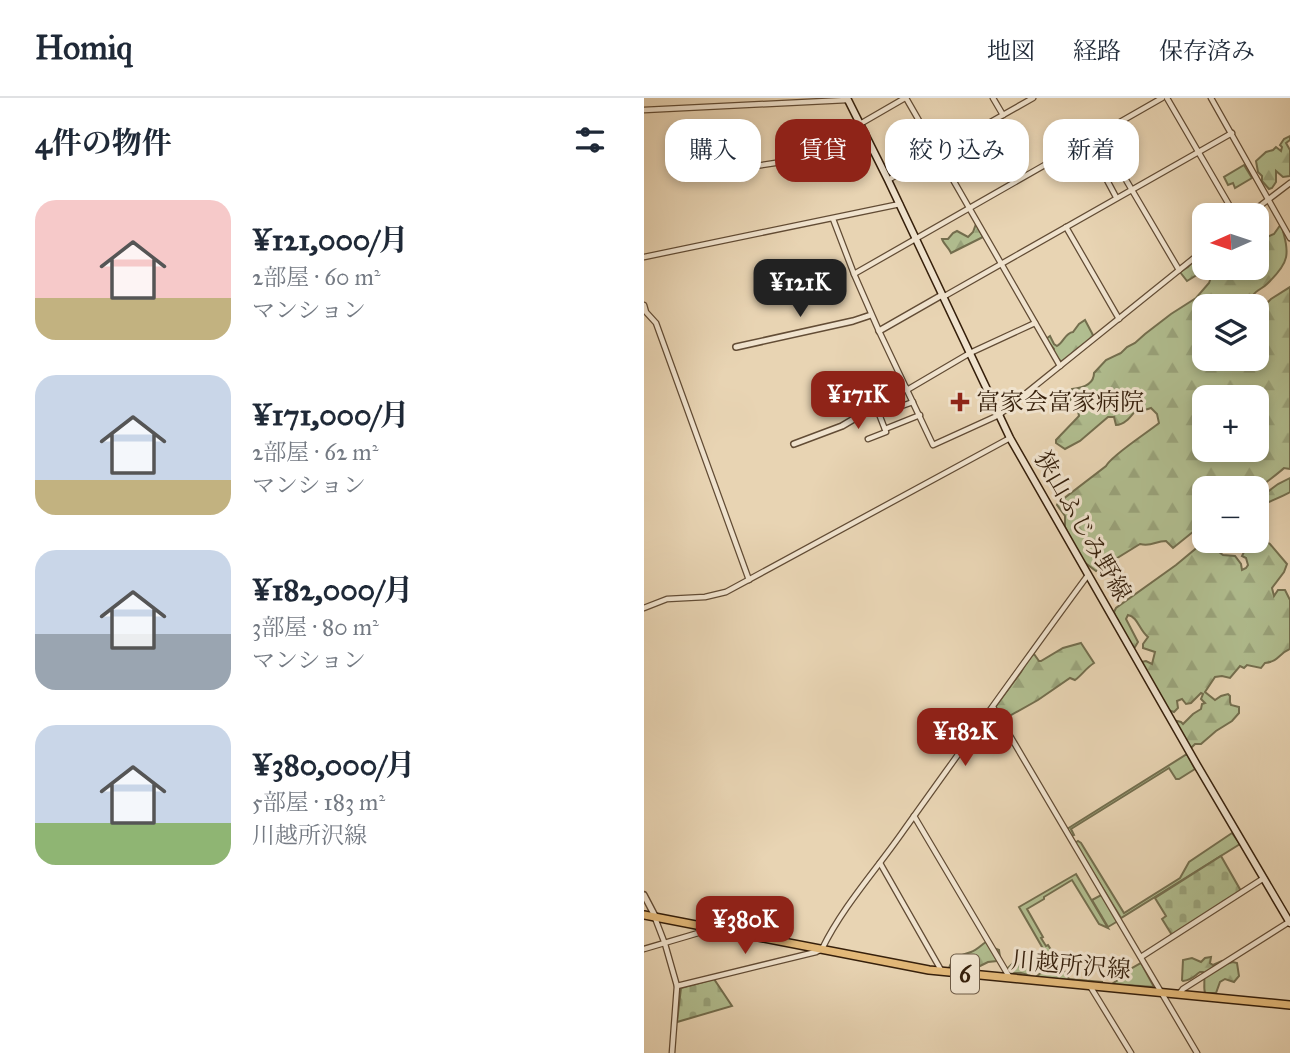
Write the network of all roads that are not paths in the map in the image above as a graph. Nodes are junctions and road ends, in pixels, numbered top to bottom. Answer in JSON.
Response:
{"nodes":[{"id":1,"x":905,"y":98,"type":"edge"},
{"id":2,"x":993,"y":98,"type":"edge"},
{"id":3,"x":1033,"y":98,"type":"edge"},
{"id":4,"x":1162,"y":98,"type":"edge"},
{"id":5,"x":1167,"y":98,"type":"edge"},
{"id":6,"x":1211,"y":98,"type":"edge"},
{"id":7,"x":848,"y":99,"type":"edge"},
{"id":8,"x":644,"y":110,"type":"edge"},
{"id":9,"x":1003,"y":115,"type":"junction"},
{"id":10,"x":858,"y":119,"type":"edge"},
{"id":11,"x":869,"y":119,"type":"edge"},
{"id":12,"x":917,"y":119,"type":"edge"},
{"id":13,"x":996,"y":119,"type":"edge"},
{"id":14,"x":1125,"y":119,"type":"edge"},
{"id":15,"x":1232,"y":132,"type":"junction"},
{"id":16,"x":871,"y":146,"type":"edge"},
{"id":17,"x":1198,"y":151,"type":"junction"},
{"id":18,"x":1043,"y":165,"type":"edge"},
{"id":19,"x":885,"y":174,"type":"edge"},
{"id":20,"x":889,"y":182,"type":"edge"},
{"id":21,"x":954,"y":182,"type":"edge"},
{"id":22,"x":1108,"y":182,"type":"edge"},
{"id":23,"x":1128,"y":182,"type":"edge"},
{"id":24,"x":1290,"y":183,"type":"edge"},
{"id":25,"x":1132,"y":188,"type":"junction"},
{"id":26,"x":1116,"y":197,"type":"junction"},
{"id":27,"x":1268,"y":199,"type":"junction"},
{"id":28,"x":1228,"y":203,"type":"edge"},
{"id":29,"x":1263,"y":203,"type":"edge"},
{"id":30,"x":900,"y":204,"type":"junction"},
{"id":31,"x":969,"y":208,"type":"junction"},
{"id":32,"x":833,"y":219,"type":"junction"},
{"id":33,"x":1066,"y":227,"type":"junction"},
{"id":34,"x":916,"y":238,"type":"junction"},
{"id":35,"x":1290,"y":238,"type":"edge"},
{"id":36,"x":644,"y":257,"type":"edge"},
{"id":37,"x":1192,"y":260,"type":"edge"},
{"id":38,"x":1001,"y":264,"type":"junction"},
{"id":39,"x":1179,"y":271,"type":"junction"},
{"id":40,"x":854,"y":274,"type":"junction"},
{"id":41,"x":943,"y":296,"type":"junction"},
{"id":42,"x":644,"y":306,"type":"edge"},
{"id":43,"x":872,"y":315,"type":"junction"},
{"id":44,"x":1119,"y":319,"type":"junction"},
{"id":45,"x":1035,"y":323,"type":"junction"},
{"id":46,"x":879,"y":331,"type":"junction"},
{"id":47,"x":736,"y":347,"type":"dead end"},
{"id":48,"x":970,"y":354,"type":"junction"},
{"id":49,"x":1060,"y":366,"type":"junction"},
{"id":50,"x":907,"y":389,"type":"junction"},
{"id":51,"x":913,"y":402,"type":"junction"},
{"id":52,"x":875,"y":407,"type":"junction"},
{"id":53,"x":879,"y":414,"type":"junction"},
{"id":54,"x":920,"y":415,"type":"junction"},
{"id":55,"x":999,"y":415,"type":"junction"},
{"id":56,"x":885,"y":429,"type":"junction"},
{"id":57,"x":1010,"y":438,"type":"junction"},
{"id":58,"x":868,"y":439,"type":"dead end"},
{"id":59,"x":794,"y":444,"type":"dead end"},
{"id":60,"x":1088,"y":575,"type":"junction"},
{"id":61,"x":749,"y":580,"type":"junction"},
{"id":62,"x":644,"y":608,"type":"edge"},
{"id":63,"x":993,"y":707,"type":"junction"},
{"id":64,"x":914,"y":816,"type":"junction"},
{"id":65,"x":880,"y":863,"type":"junction"},
{"id":66,"x":1264,"y":878,"type":"junction"},
{"id":67,"x":644,"y":895,"type":"edge"},
{"id":68,"x":644,"y":915,"type":"edge"},
{"id":69,"x":655,"y":916,"type":"junction"},
{"id":70,"x":1290,"y":922,"type":"edge"},
{"id":71,"x":707,"y":927,"type":"junction"},
{"id":72,"x":665,"y":944,"type":"junction"},
{"id":73,"x":822,"y":948,"type":"junction"},
{"id":74,"x":644,"y":949,"type":"edge"},
{"id":75,"x":1141,"y":957,"type":"junction"},
{"id":76,"x":941,"y":971,"type":"junction"},
{"id":77,"x":1010,"y":979,"type":"junction"},
{"id":78,"x":677,"y":986,"type":"junction"},
{"id":79,"x":1089,"y":986,"type":"junction"},
{"id":80,"x":1162,"y":993,"type":"junction"},
{"id":81,"x":1178,"y":995,"type":"junction"},
{"id":82,"x":1290,"y":1005,"type":"edge"},
{"id":83,"x":671,"y":1053,"type":"edge"},
{"id":84,"x":1131,"y":1053,"type":"edge"},
{"id":85,"x":1197,"y":1053,"type":"edge"}],
"edges":[{"from":1,"to":11,"type":"street"},
{"from":1,"to":12,"type":"street"},
{"from":2,"to":9,"type":"street"},
{"from":3,"to":9,"type":"street"},
{"from":4,"to":14,"type":"street"},
{"from":5,"to":17,"type":"street"},
{"from":6,"to":15,"type":"street"},
{"from":7,"to":8,"type":"street"},
{"from":7,"to":10,"type":"main road","name":"狭山ふじみ野線"},
{"from":9,"to":13,"type":"street"},
{"from":15,"to":17,"type":"street"},
{"from":15,"to":27,"type":"street"},
{"from":16,"to":19,"type":"main road","name":"狭山ふじみ野線"},
{"from":17,"to":25,"type":"street"},
{"from":17,"to":28,"type":"street"},
{"from":18,"to":31,"type":"street"},
{"from":20,"to":30,"type":"main road","name":"狭山ふじみ野線"},
{"from":21,"to":31,"type":"street"},
{"from":22,"to":26,"type":"street"},
{"from":23,"to":25,"type":"street"},
{"from":24,"to":27,"type":"street"},
{"from":25,"to":26,"type":"street"},
{"from":25,"to":39,"type":"street"},
{"from":26,"to":33,"type":"street"},
{"from":27,"to":29,"type":"street"},
{"from":27,"to":35,"type":"street"},
{"from":30,"to":32,"type":"street"},
{"from":30,"to":34,"type":"main road","name":"狭山ふじみ野線"},
{"from":31,"to":34,"type":"street"},
{"from":31,"to":38,"type":"street"},
{"from":32,"to":36,"type":"street"},
{"from":32,"to":40,"type":"street"},
{"from":33,"to":38,"type":"street"},
{"from":33,"to":44,"type":"street"},
{"from":34,"to":40,"type":"street"},
{"from":34,"to":41,"type":"main road","name":"狭山ふじみ野線"},
{"from":37,"to":39,"type":"street"},
{"from":38,"to":41,"type":"street"},
{"from":38,"to":45,"type":"street"},
{"from":39,"to":44,"type":"street"},
{"from":40,"to":43,"type":"street"},
{"from":41,"to":46,"type":"street"},
{"from":41,"to":48,"type":"main road","name":"狭山ふじみ野線"},
{"from":42,"to":61,"type":"street"},
{"from":43,"to":46,"type":"street"},
{"from":43,"to":47,"type":"street"},
{"from":44,"to":49,"type":"street"},
{"from":45,"to":48,"type":"street"},
{"from":45,"to":49,"type":"street"},
{"from":46,"to":50,"type":"street"},
{"from":48,"to":50,"type":"street"},
{"from":48,"to":55,"type":"main road","name":"狭山ふじみ野線"},
{"from":49,"to":55,"type":"street"},
{"from":50,"to":51,"type":"street"},
{"from":50,"to":52,"type":"street"},
{"from":51,"to":53,"type":"street"},
{"from":51,"to":54,"type":"street"},
{"from":52,"to":53,"type":"street"},
{"from":52,"to":59,"type":"street"},
{"from":53,"to":56,"type":"street"},
{"from":54,"to":55,"type":"street"},
{"from":54,"to":56,"type":"street"},
{"from":55,"to":57,"type":"main road","name":"狭山ふじみ野線"},
{"from":56,"to":58,"type":"street"},
{"from":57,"to":60,"type":"main road","name":"狭山ふじみ野線"},
{"from":57,"to":61,"type":"street"},
{"from":60,"to":63,"type":"street"},
{"from":60,"to":66,"type":"main road","name":"狭山ふじみ野線"},
{"from":61,"to":62,"type":"street"},
{"from":63,"to":64,"type":"street"},
{"from":63,"to":75,"type":"street"},
{"from":64,"to":65,"type":"street"},
{"from":64,"to":77,"type":"street"},
{"from":65,"to":73,"type":"street"},
{"from":65,"to":76,"type":"street"},
{"from":66,"to":70,"type":"main road","name":"狭山ふじみ野線"},
{"from":66,"to":75,"type":"street"},
{"from":67,"to":69,"type":"street"},
{"from":68,"to":69,"type":"main road","name":"川越所沢線","number":"6"},
{"from":69,"to":71,"type":"main road","name":"川越所沢線","number":"6"},
{"from":69,"to":72,"type":"street"},
{"from":70,"to":81,"type":"street"},
{"from":71,"to":72,"type":"street"},
{"from":71,"to":73,"type":"main road","name":"川越所沢線","number":"6"},
{"from":72,"to":74,"type":"street"},
{"from":72,"to":78,"type":"street"},
{"from":73,"to":76,"type":"main road","name":"川越所沢線","number":"6"},
{"from":73,"to":78,"type":"street"},
{"from":75,"to":80,"type":"street"},
{"from":76,"to":77,"type":"main road","name":"川越所沢線","number":"6"},
{"from":77,"to":79,"type":"main road","name":"川越所沢線","number":"6"},
{"from":78,"to":83,"type":"street"},
{"from":79,"to":80,"type":"main road","name":"川越所沢線","number":"6"},
{"from":79,"to":84,"type":"street"},
{"from":80,"to":81,"type":"main road","name":"川越所沢線","number":"6"},
{"from":80,"to":85,"type":"street"},
{"from":81,"to":82,"type":"main road","name":"川越所沢線","number":"6"}]}
